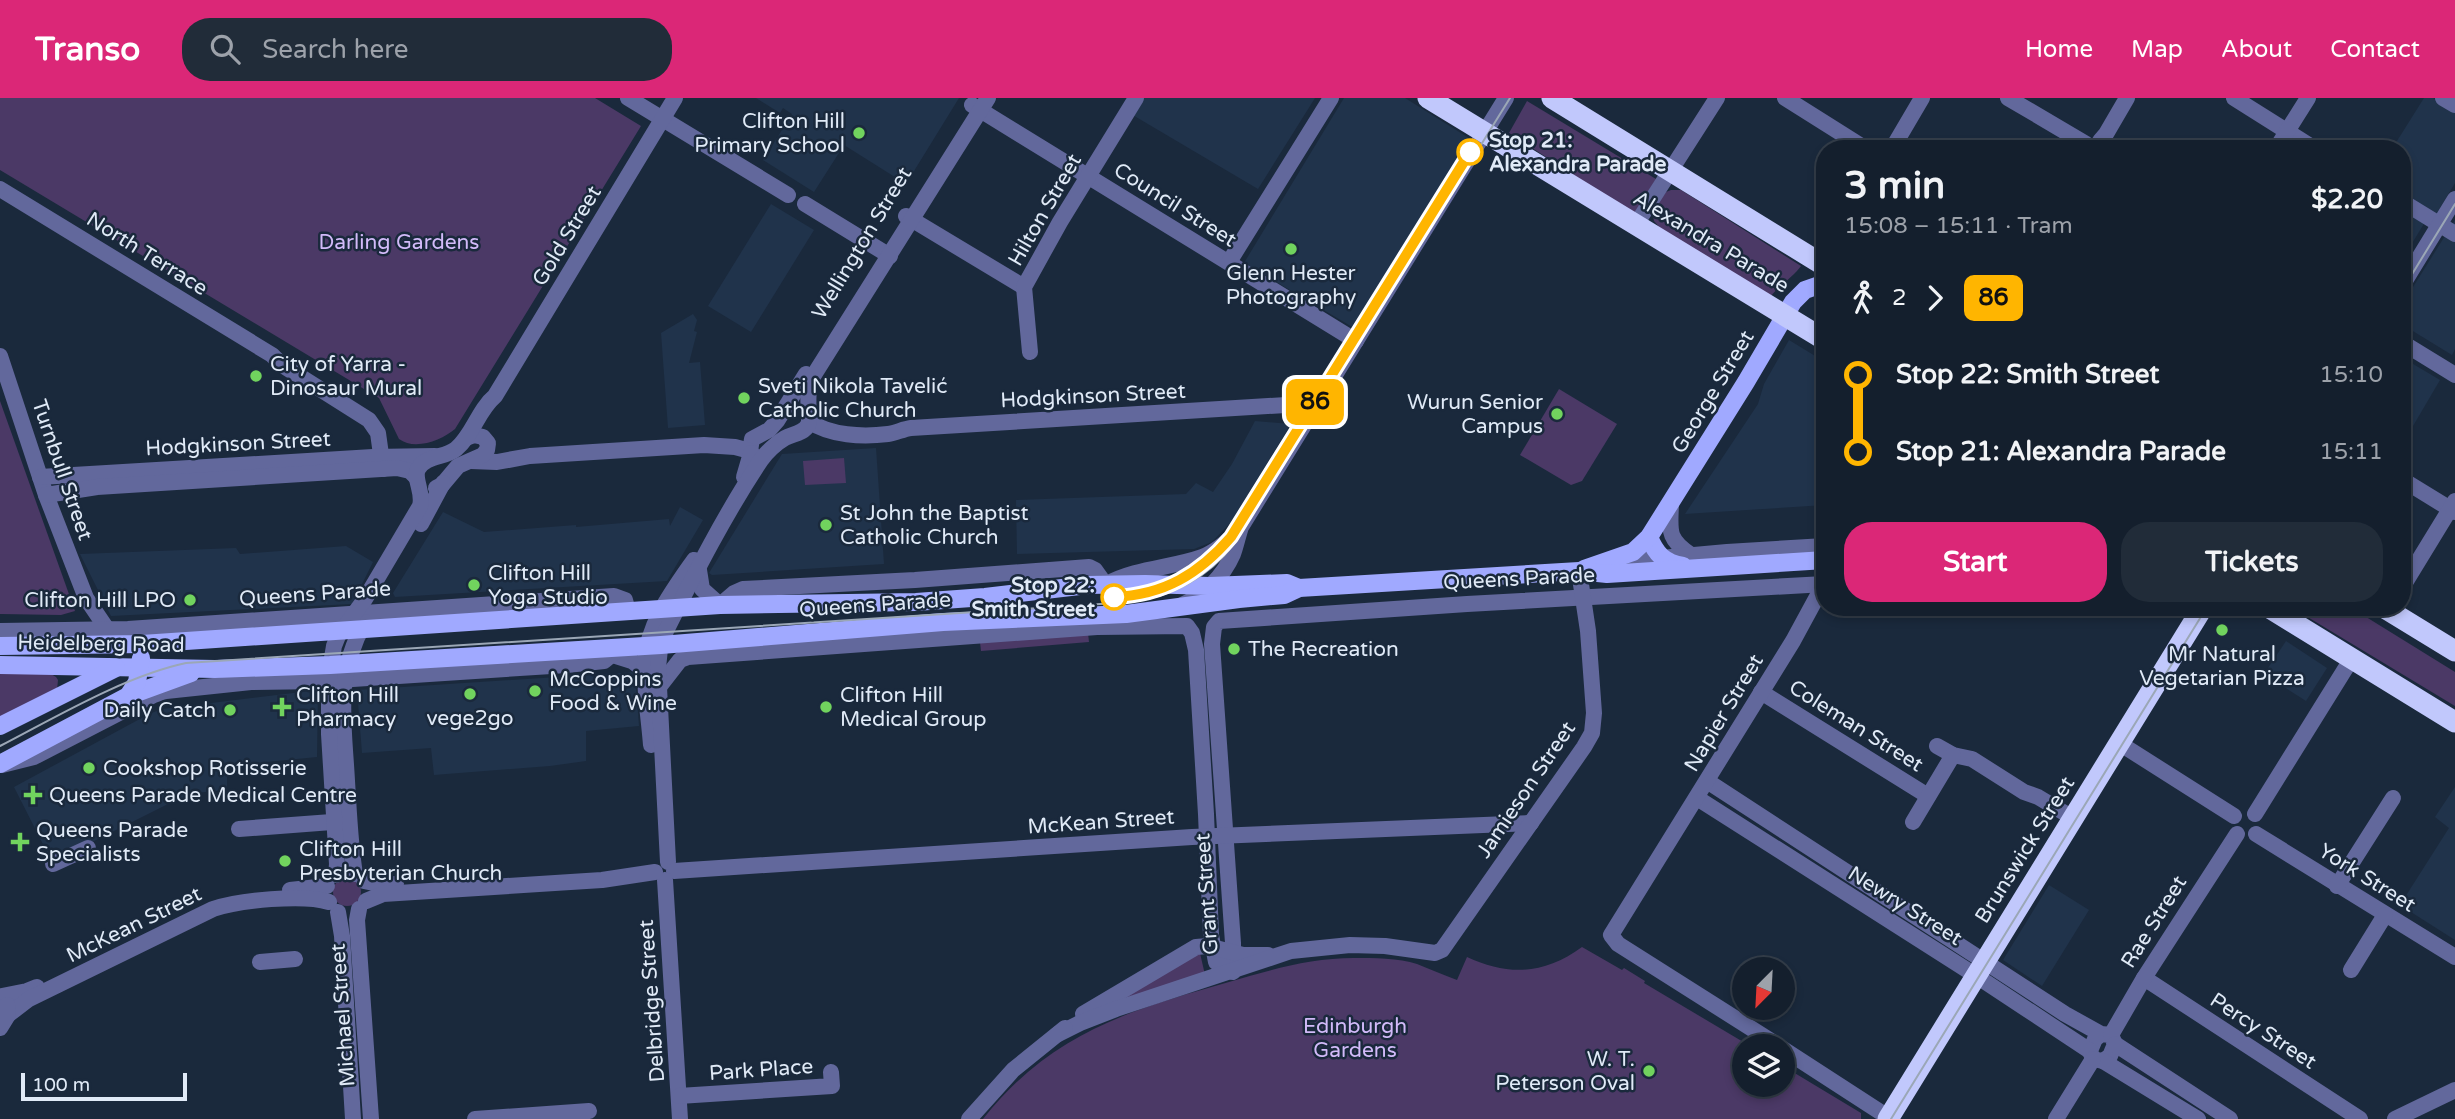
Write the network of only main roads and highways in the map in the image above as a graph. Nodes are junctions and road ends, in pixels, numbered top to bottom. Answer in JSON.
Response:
{"nodes":[{"id":1,"x":1428,"y":98,"type":"edge"},
{"id":2,"x":1552,"y":98,"type":"edge"},
{"id":3,"x":1816,"y":260,"type":"edge"},
{"id":4,"x":1816,"y":286,"type":"edge"},
{"id":5,"x":1785,"y":316,"type":"junction"},
{"id":6,"x":1816,"y":335,"type":"edge"},
{"id":7,"x":1649,"y":537,"type":"junction"},
{"id":8,"x":1816,"y":560,"type":"edge"},
{"id":9,"x":1694,"y":561,"type":"junction"},
{"id":10,"x":1600,"y":569,"type":"junction"},
{"id":11,"x":1299,"y":588,"type":"junction"},
{"id":12,"x":2197,"y":616,"type":"edge"},
{"id":13,"x":2284,"y":616,"type":"edge"},
{"id":14,"x":2400,"y":616,"type":"edge"},
{"id":15,"x":186,"y":640,"type":"joint"},
{"id":16,"x":142,"y":644,"type":"junction"},
{"id":17,"x":0,"y":646,"type":"edge"},
{"id":18,"x":2455,"y":651,"type":"edge"},
{"id":19,"x":0,"y":665,"type":"edge"},
{"id":20,"x":55,"y":665,"type":"junction"},
{"id":21,"x":117,"y":667,"type":"junction"},
{"id":22,"x":140,"y":667,"type":"junction"},
{"id":23,"x":202,"y":669,"type":"junction"},
{"id":24,"x":59,"y":696,"type":"junction"},
{"id":25,"x":125,"y":697,"type":"junction"},
{"id":26,"x":2455,"y":722,"type":"edge"},
{"id":27,"x":0,"y":726,"type":"edge"},
{"id":28,"x":0,"y":764,"type":"edge"},
{"id":29,"x":1889,"y":1118,"type":"edge"}],
"edges":[{"from":1,"to":5,"type":"highway","name":"Alexandra Parade"},
{"from":2,"to":3,"type":"highway","name":"Alexandra Parade"},
{"from":4,"to":5,"type":"main road","name":"George Street"},
{"from":5,"to":6,"type":"highway","name":"Alexandra Parade"},
{"from":5,"to":7,"type":"main road","name":"George Street"},
{"from":7,"to":9,"type":"main road"},
{"from":7,"to":10,"type":"main road","name":"Queens Parade"},
{"from":8,"to":9,"type":"main road","name":"Queens Parade"},
{"from":9,"to":10,"type":"main road","name":"Queens Parade"},
{"from":10,"to":11,"type":"main road","name":"Queens Parade"},
{"from":11,"to":15,"type":"main road","name":"Queens Parade"},
{"from":11,"to":23,"type":"main road","name":"Queens Parade"},
{"from":12,"to":29,"type":"highway","name":"Brunswick Street"},
{"from":13,"to":26,"type":"highway"},
{"from":14,"to":18,"type":"highway"},
{"from":15,"to":16,"type":"main road","name":"Heidelberg Road"},
{"from":16,"to":17,"type":"main road","name":"Heidelberg Road"},
{"from":16,"to":21,"type":"main road"},
{"from":16,"to":22,"type":"main road"},
{"from":19,"to":20,"type":"main road","name":"Heidelberg Road"},
{"from":20,"to":21,"type":"main road","name":"Heidelberg Road"},
{"from":20,"to":24,"type":"main road"},
{"from":21,"to":22,"type":"main road","name":"Heidelberg Road"},
{"from":21,"to":24,"type":"main road"},
{"from":22,"to":23,"type":"main road","name":"Heidelberg Road"},
{"from":22,"to":25,"type":"main road"},
{"from":23,"to":25,"type":"main road","name":"Queens Parade"},
{"from":24,"to":27,"type":"main road"},
{"from":25,"to":28,"type":"main road","name":"Queens Parade"}]}
